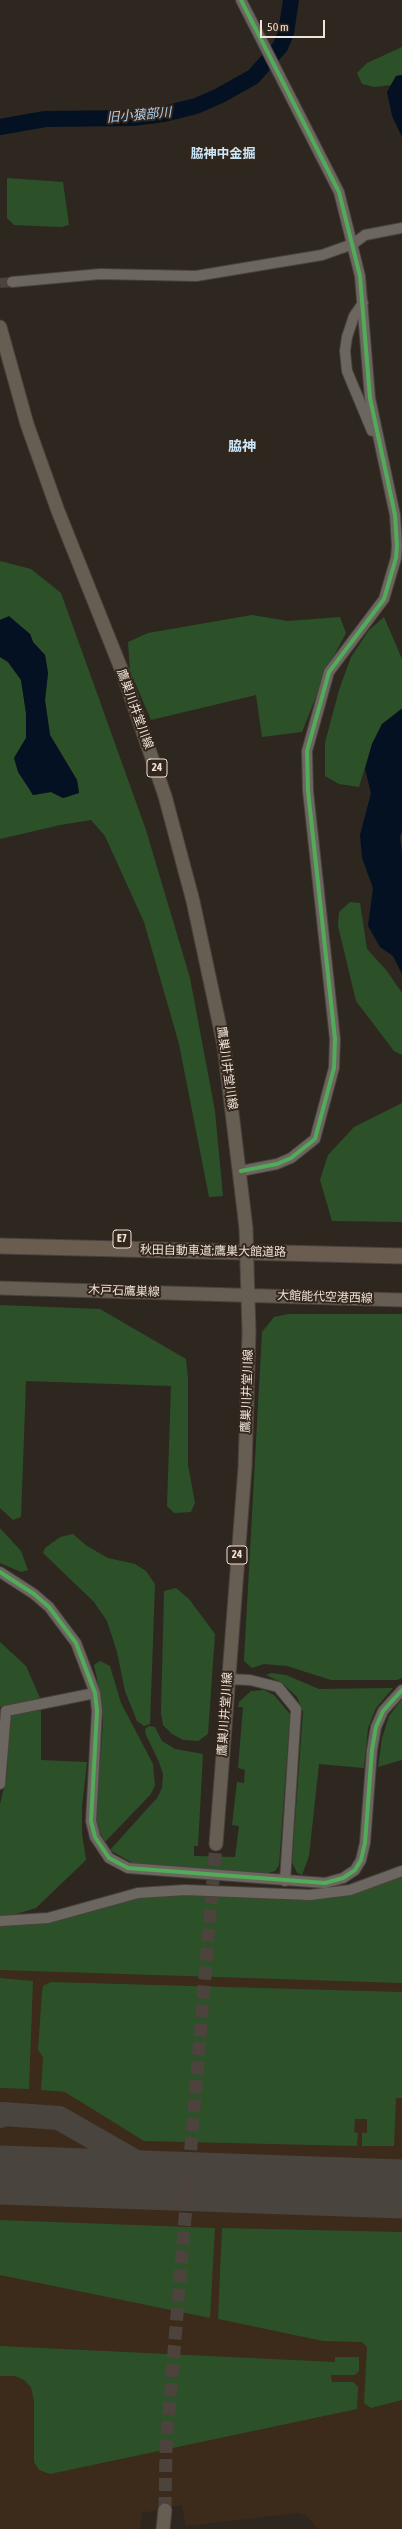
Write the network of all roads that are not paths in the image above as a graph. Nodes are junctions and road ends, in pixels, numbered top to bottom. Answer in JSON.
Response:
{"nodes":[{"id":1,"x":240,"y":0,"type":"edge"},
{"id":2,"x":402,"y":228,"type":"edge"},
{"id":3,"x":354,"y":244,"type":"junction"},
{"id":4,"x":12,"y":282,"type":"tunnel mouth"},
{"id":5,"x":363,"y":303,"type":"junction"},
{"id":6,"x":0,"y":327,"type":"edge"},
{"id":7,"x":381,"y":455,"type":"junction"},
{"id":8,"x":240,"y":1171,"type":"junction"},
{"id":9,"x":0,"y":1236,"type":"edge"},
{"id":10,"x":0,"y":1246,"type":"edge"},
{"id":11,"x":402,"y":1246,"type":"edge"},
{"id":12,"x":402,"y":1256,"type":"edge"},
{"id":13,"x":0,"y":1288,"type":"edge"},
{"id":14,"x":249,"y":1295,"type":"junction"},
{"id":15,"x":402,"y":1300,"type":"edge"},
{"id":16,"x":0,"y":1572,"type":"edge"},
{"id":17,"x":228,"y":1680,"type":"junction"},
{"id":18,"x":402,"y":1690,"type":"edge"},
{"id":19,"x":95,"y":1693,"type":"junction"},
{"id":20,"x":3,"y":1711,"type":"edge"},
{"id":21,"x":0,"y":1784,"type":"edge"},
{"id":22,"x":216,"y":1844,"type":"tunnel mouth"},
{"id":23,"x":402,"y":1871,"type":"edge"},
{"id":24,"x":285,"y":1881,"type":"junction"},
{"id":25,"x":0,"y":1921,"type":"edge"},
{"id":26,"x":165,"y":2510,"type":"tunnel mouth"},
{"id":27,"x":163,"y":2529,"type":"edge"}],
"edges":[{"from":1,"to":3,"type":"street"},
{"from":2,"to":3,"type":"street"},
{"from":3,"to":4,"type":"street"},
{"from":3,"to":5,"type":"street"},
{"from":5,"to":7,"type":"street"},
{"from":5,"to":7,"type":"street"},
{"from":6,"to":8,"type":"main road","name":"鷹巣川井堂川線","number":"24"},
{"from":7,"to":8,"type":"street"},
{"from":8,"to":14,"type":"main road","name":"鷹巣川井堂川線","number":"24","bridge":true},
{"from":9,"to":11,"type":"highway","name":"秋田自動車道;鷹巣大館道路","number":"E7"},
{"from":10,"to":12,"type":"highway","name":"秋田自動車道;鷹巣大館道路","number":"E7"},
{"from":13,"to":14,"type":"main road","name":"木戸石鷹巣線"},
{"from":14,"to":15,"type":"main road","name":"大館能代空港西線"},
{"from":14,"to":17,"type":"main road","name":"鷹巣川井堂川線","number":"24"},
{"from":16,"to":19,"type":"street"},
{"from":17,"to":22,"type":"main road","name":"鷹巣川井堂川線","number":"24"},
{"from":17,"to":24,"type":"street"},
{"from":18,"to":24,"type":"street"},
{"from":19,"to":20,"type":"street"},
{"from":19,"to":24,"type":"street"},
{"from":20,"to":21,"type":"street"},
{"from":23,"to":25,"type":"street"},
{"from":26,"to":27,"type":"main road"}]}
